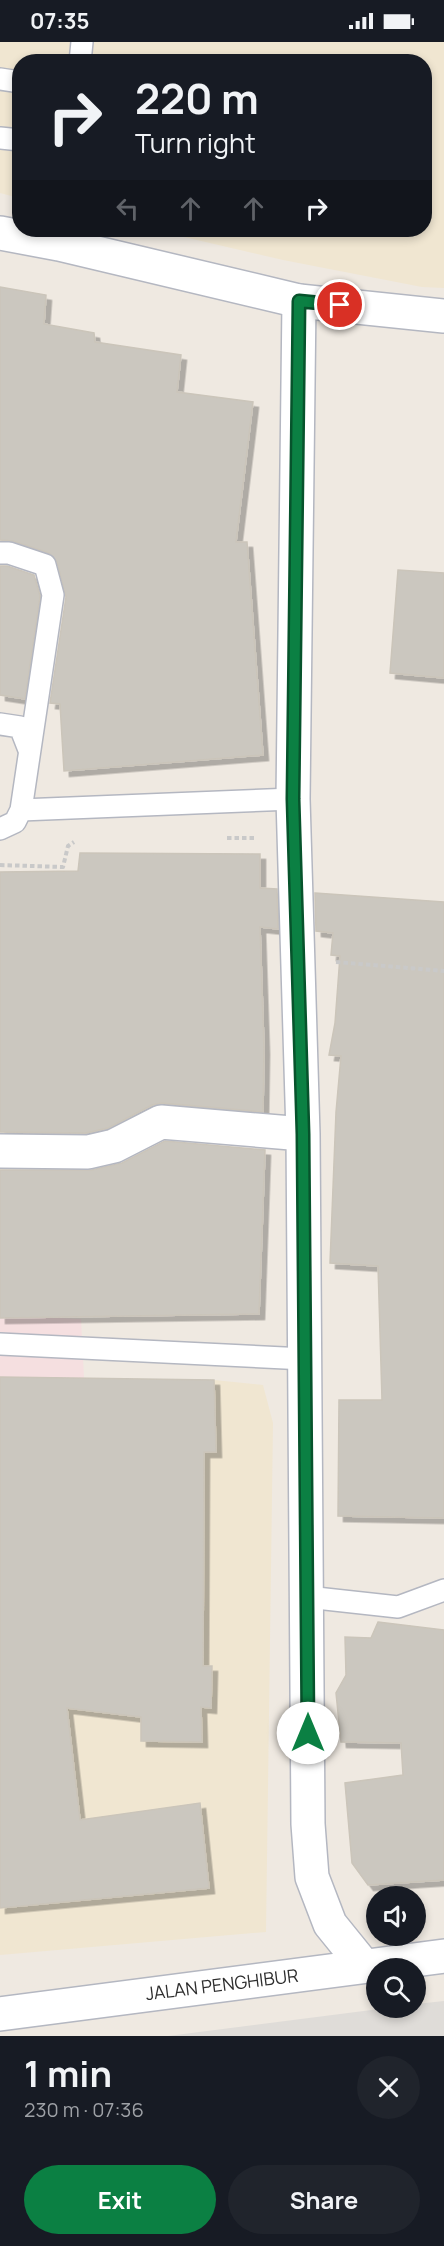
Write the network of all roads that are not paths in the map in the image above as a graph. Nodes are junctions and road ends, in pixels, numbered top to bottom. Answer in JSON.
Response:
{"nodes":[{"id":1,"x":60,"y":237,"type":"edge"},
{"id":2,"x":299,"y":301,"type":"junction"},
{"id":3,"x":444,"y":316,"type":"edge"},
{"id":4,"x":0,"y":553,"type":"edge"},
{"id":5,"x":0,"y":724,"type":"edge"},
{"id":6,"x":29,"y":750,"type":"junction"},
{"id":7,"x":293,"y":799,"type":"junction"},
{"id":8,"x":21,"y":810,"type":"junction"},
{"id":9,"x":0,"y":829,"type":"edge"},
{"id":10,"x":303,"y":1134,"type":"junction"},
{"id":11,"x":0,"y":1151,"type":"edge"},
{"id":12,"x":0,"y":1330,"type":"edge"},
{"id":13,"x":0,"y":1344,"type":"edge"},
{"id":14,"x":305,"y":1353,"type":"junction"},
{"id":15,"x":444,"y":1590,"type":"edge"},
{"id":16,"x":307,"y":1597,"type":"junction"},
{"id":17,"x":444,"y":1956,"type":"edge"},
{"id":18,"x":364,"y":1966,"type":"junction"},
{"id":19,"x":0,"y":2014,"type":"edge"}],
"edges":[{"from":1,"to":2,"type":"street"},
{"from":2,"to":3,"type":"street"},
{"from":2,"to":7,"type":"street"},
{"from":4,"to":6,"type":"lane"},
{"from":5,"to":6,"type":"lane"},
{"from":6,"to":8,"type":"lane"},
{"from":7,"to":8,"type":"lane"},
{"from":7,"to":10,"type":"street"},
{"from":8,"to":9,"type":"lane"},
{"from":10,"to":11,"type":"street"},
{"from":10,"to":14,"type":"street"},
{"from":12,"to":14,"type":"lane"},
{"from":13,"to":14,"type":"lane"},
{"from":14,"to":16,"type":"street"},
{"from":15,"to":16,"type":"lane"},
{"from":16,"to":18,"type":"street"},
{"from":17,"to":18,"type":"street","name":"JALAN PENGHIBUR"},
{"from":18,"to":19,"type":"street","name":"JALAN PENGHIBUR"}]}
